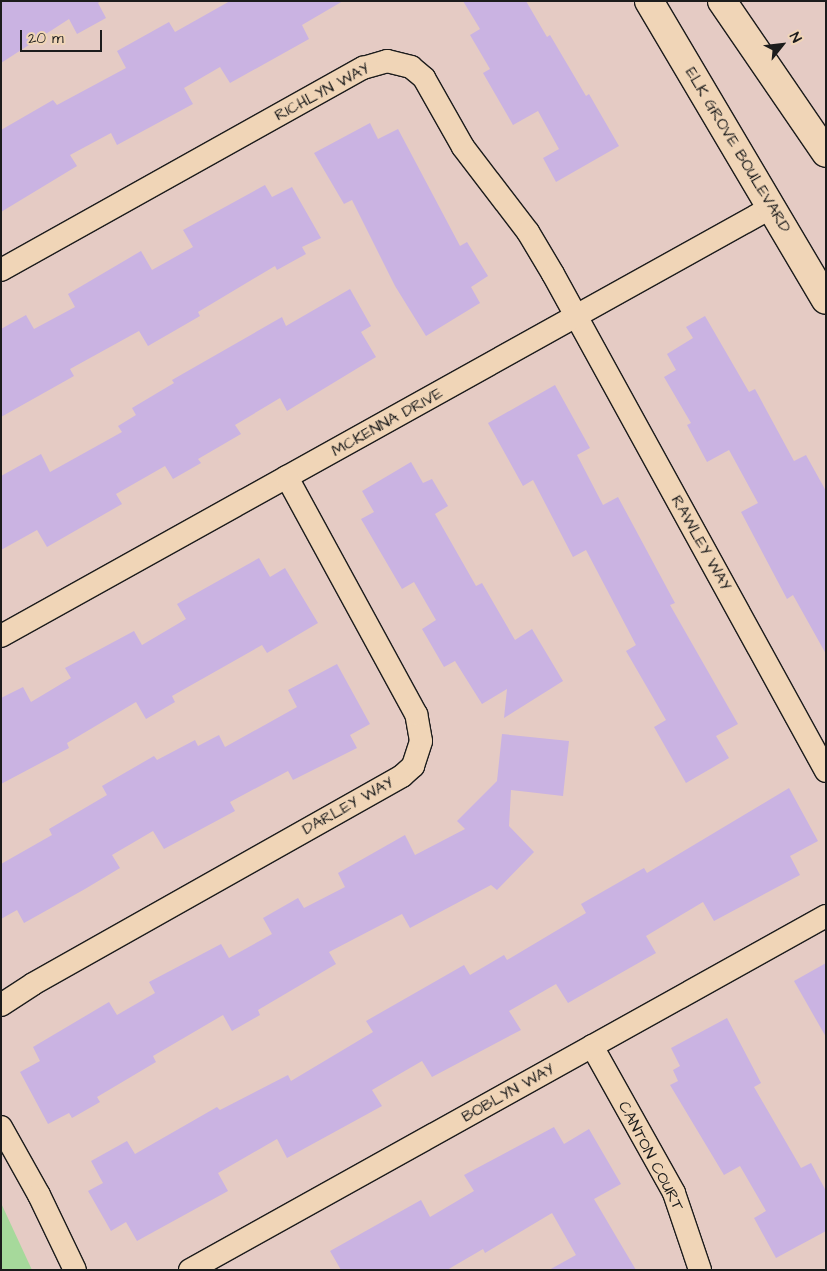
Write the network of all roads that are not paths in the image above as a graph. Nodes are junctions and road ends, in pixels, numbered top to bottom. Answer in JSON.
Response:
{"nodes":[{"id":1,"x":649,"y":1,"type":"edge"},
{"id":2,"x":722,"y":1,"type":"edge"},
{"id":3,"x":826,"y":153,"type":"edge"},
{"id":4,"x":772,"y":207,"type":"junction"},
{"id":5,"x":1,"y":270,"type":"edge"},
{"id":6,"x":826,"y":300,"type":"edge"},
{"id":7,"x":576,"y":316,"type":"junction"},
{"id":8,"x":287,"y":477,"type":"junction"},
{"id":9,"x":1,"y":636,"type":"edge"},
{"id":10,"x":826,"y":771,"type":"edge"},
{"id":11,"x":826,"y":916,"type":"edge"},
{"id":12,"x":1,"y":1005,"type":"edge"},
{"id":13,"x":592,"y":1046,"type":"junction"},
{"id":14,"x":1,"y":1127,"type":"edge"},
{"id":15,"x":75,"y":1270,"type":"edge"},
{"id":16,"x":190,"y":1270,"type":"edge"},
{"id":17,"x":700,"y":1270,"type":"edge"}],
"edges":[{"from":1,"to":4,"type":"main road","name":"ELK GROVE BOULEVARD"},
{"from":2,"to":3,"type":"main road"},
{"from":4,"to":6,"type":"main road","name":"ELK GROVE BOULEVARD"},
{"from":4,"to":7,"type":"street","name":"MCKENNA DRIVE"},
{"from":5,"to":7,"type":"street","name":"RICHLYN WAY"},
{"from":7,"to":8,"type":"street","name":"MCKENNA DRIVE"},
{"from":7,"to":10,"type":"street","name":"RAWLEY WAY"},
{"from":8,"to":9,"type":"street","name":"MCKENNA DRIVE"},
{"from":8,"to":12,"type":"street","name":"DARLEY WAY"},
{"from":11,"to":13,"type":"street","name":"BOBLYN WAY"},
{"from":13,"to":16,"type":"street","name":"BOBLYN WAY"},
{"from":13,"to":17,"type":"street","name":"CANTON COURT"},
{"from":14,"to":15,"type":"street"}]}
